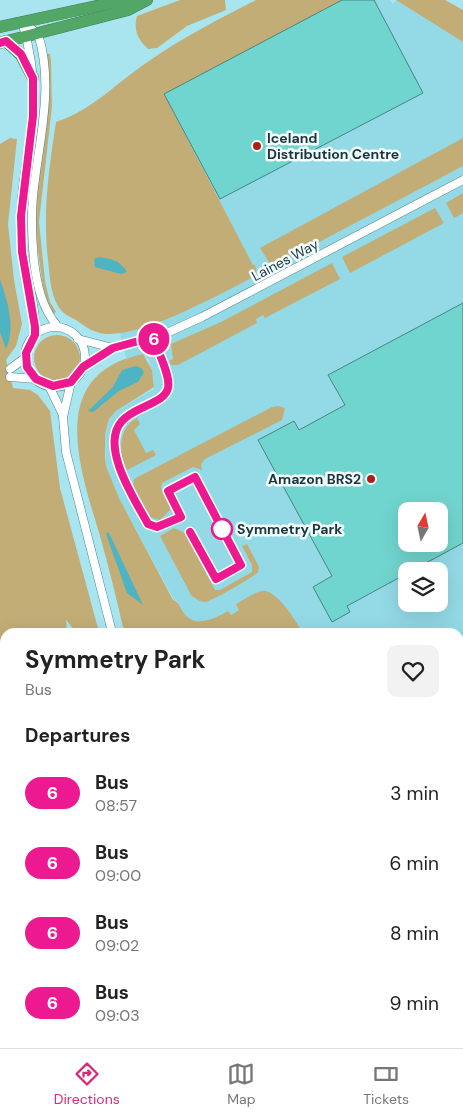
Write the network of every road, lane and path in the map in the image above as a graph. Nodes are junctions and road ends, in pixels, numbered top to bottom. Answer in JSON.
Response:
{"nodes":[{"id":1,"x":147,"y":0,"type":"edge"},
{"id":2,"x":111,"y":3,"type":"junction"},
{"id":3,"x":120,"y":16,"type":"junction"},
{"id":4,"x":22,"y":22,"type":"junction"},
{"id":5,"x":0,"y":27,"type":"edge"},
{"id":6,"x":38,"y":34,"type":"junction"},
{"id":7,"x":26,"y":37,"type":"junction"},
{"id":8,"x":3,"y":42,"type":"edge"},
{"id":9,"x":33,"y":78,"type":"junction"},
{"id":10,"x":463,"y":180,"type":"edge"},
{"id":11,"x":58,"y":328,"type":"junction"},
{"id":12,"x":35,"y":335,"type":"junction"},
{"id":13,"x":78,"y":339,"type":"junction"},
{"id":14,"x":113,"y":348,"type":"junction"},
{"id":15,"x":25,"y":358,"type":"junction"},
{"id":16,"x":83,"y":367,"type":"junction"},
{"id":17,"x":36,"y":379,"type":"junction"},
{"id":18,"x":71,"y":382,"type":"junction"},
{"id":19,"x":49,"y":386,"type":"junction"},
{"id":20,"x":64,"y":417,"type":"junction"},
{"id":21,"x":111,"y":628,"type":"edge"}],
"edges":[{"from":1,"to":2,"type":"highway"},
{"from":1,"to":3,"type":"highway"},
{"from":2,"to":3,"type":"street"},
{"from":2,"to":4,"type":"highway"},
{"from":3,"to":6,"type":"highway"},
{"from":4,"to":5,"type":"highway"},
{"from":4,"to":6,"type":"street"},
{"from":4,"to":7,"type":"street"},
{"from":6,"to":7,"type":"highway"},
{"from":6,"to":11,"type":"street"},
{"from":7,"to":8,"type":"highway"},
{"from":7,"to":9,"type":"street"},
{"from":8,"to":9,"type":"highway"},
{"from":9,"to":12,"type":"street"},
{"from":10,"to":14,"type":"street","name":"Laines Way"},
{"from":11,"to":12,"type":"street"},
{"from":11,"to":13,"type":"street"},
{"from":12,"to":15,"type":"street"},
{"from":13,"to":14,"type":"street"},
{"from":13,"to":16,"type":"street"},
{"from":14,"to":16,"type":"street","name":"Laines Way"},
{"from":15,"to":17,"type":"street"},
{"from":15,"to":17,"type":"street"},
{"from":16,"to":18,"type":"street"},
{"from":17,"to":19,"type":"street"},
{"from":18,"to":19,"type":"street"},
{"from":18,"to":20,"type":"street"},
{"from":19,"to":20,"type":"street"},
{"from":20,"to":21,"type":"street"}]}
